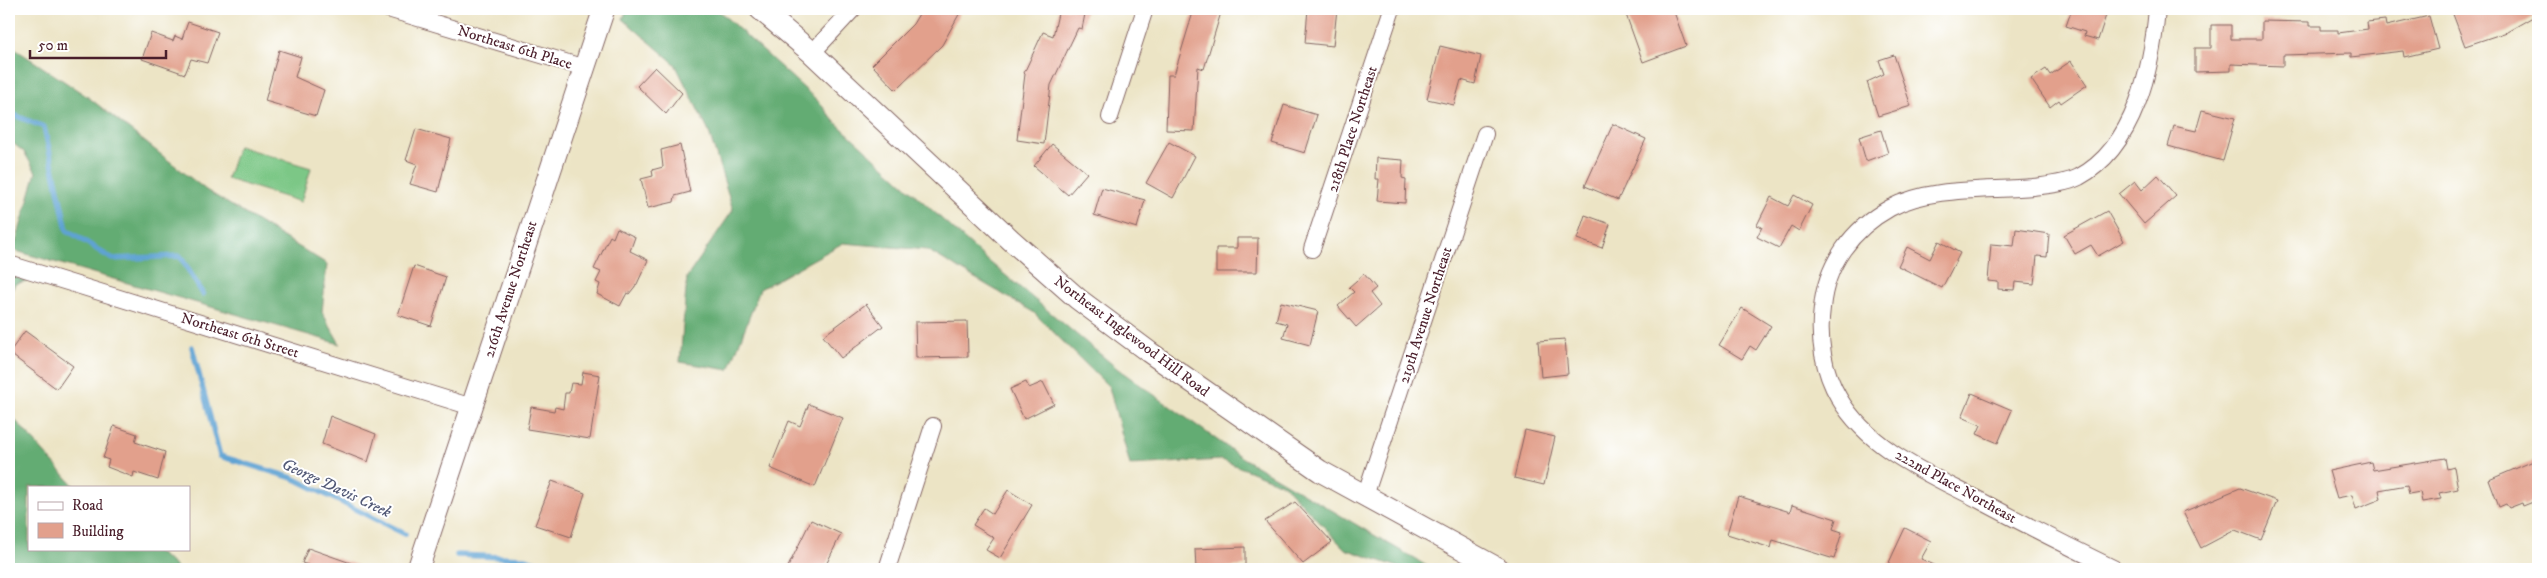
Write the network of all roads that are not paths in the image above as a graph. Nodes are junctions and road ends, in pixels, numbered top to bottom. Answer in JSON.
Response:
{"nodes":[{"id":1,"x":388,"y":9,"type":"edge"},
{"id":2,"x":604,"y":9,"type":"edge"},
{"id":3,"x":760,"y":9,"type":"edge"},
{"id":4,"x":853,"y":9,"type":"edge"},
{"id":5,"x":1145,"y":9,"type":"edge"},
{"id":6,"x":1392,"y":9,"type":"edge"},
{"id":7,"x":2156,"y":9,"type":"edge"},
{"id":8,"x":812,"y":53,"type":"junction"},
{"id":9,"x":585,"y":68,"type":"junction"},
{"id":10,"x":1110,"y":117,"type":"dead end"},
{"id":11,"x":1485,"y":134,"type":"dead end"},
{"id":12,"x":1312,"y":249,"type":"dead end"},
{"id":13,"x":9,"y":264,"type":"edge"},
{"id":14,"x":472,"y":407,"type":"junction"},
{"id":15,"x":933,"y":426,"type":"dead end"},
{"id":16,"x":1365,"y":496,"type":"junction"},
{"id":17,"x":418,"y":569,"type":"edge"},
{"id":18,"x":887,"y":569,"type":"edge"},
{"id":19,"x":1499,"y":569,"type":"edge"},
{"id":20,"x":2115,"y":569,"type":"edge"}],
"edges":[{"from":1,"to":9,"type":"street","name":"Northeast 6th Place"},
{"from":2,"to":9,"type":"street","name":"216th Avenue Northeast"},
{"from":3,"to":8,"type":"street","name":"Northeast Inglewood Hill Road"},
{"from":4,"to":8,"type":"street"},
{"from":5,"to":10,"type":"street"},
{"from":6,"to":12,"type":"street","name":"218th Place Northeast"},
{"from":7,"to":20,"type":"street","name":"222nd Place Northeast"},
{"from":8,"to":16,"type":"street","name":"Northeast Inglewood Hill Road"},
{"from":9,"to":14,"type":"street","name":"216th Avenue Northeast"},
{"from":11,"to":16,"type":"street","name":"219th Avenue Northeast"},
{"from":13,"to":14,"type":"street","name":"Northeast 6th Street"},
{"from":14,"to":17,"type":"street","name":"216th Avenue Northeast"},
{"from":15,"to":18,"type":"street"},
{"from":16,"to":19,"type":"street","name":"Northeast Inglewood Hill Road"}]}
